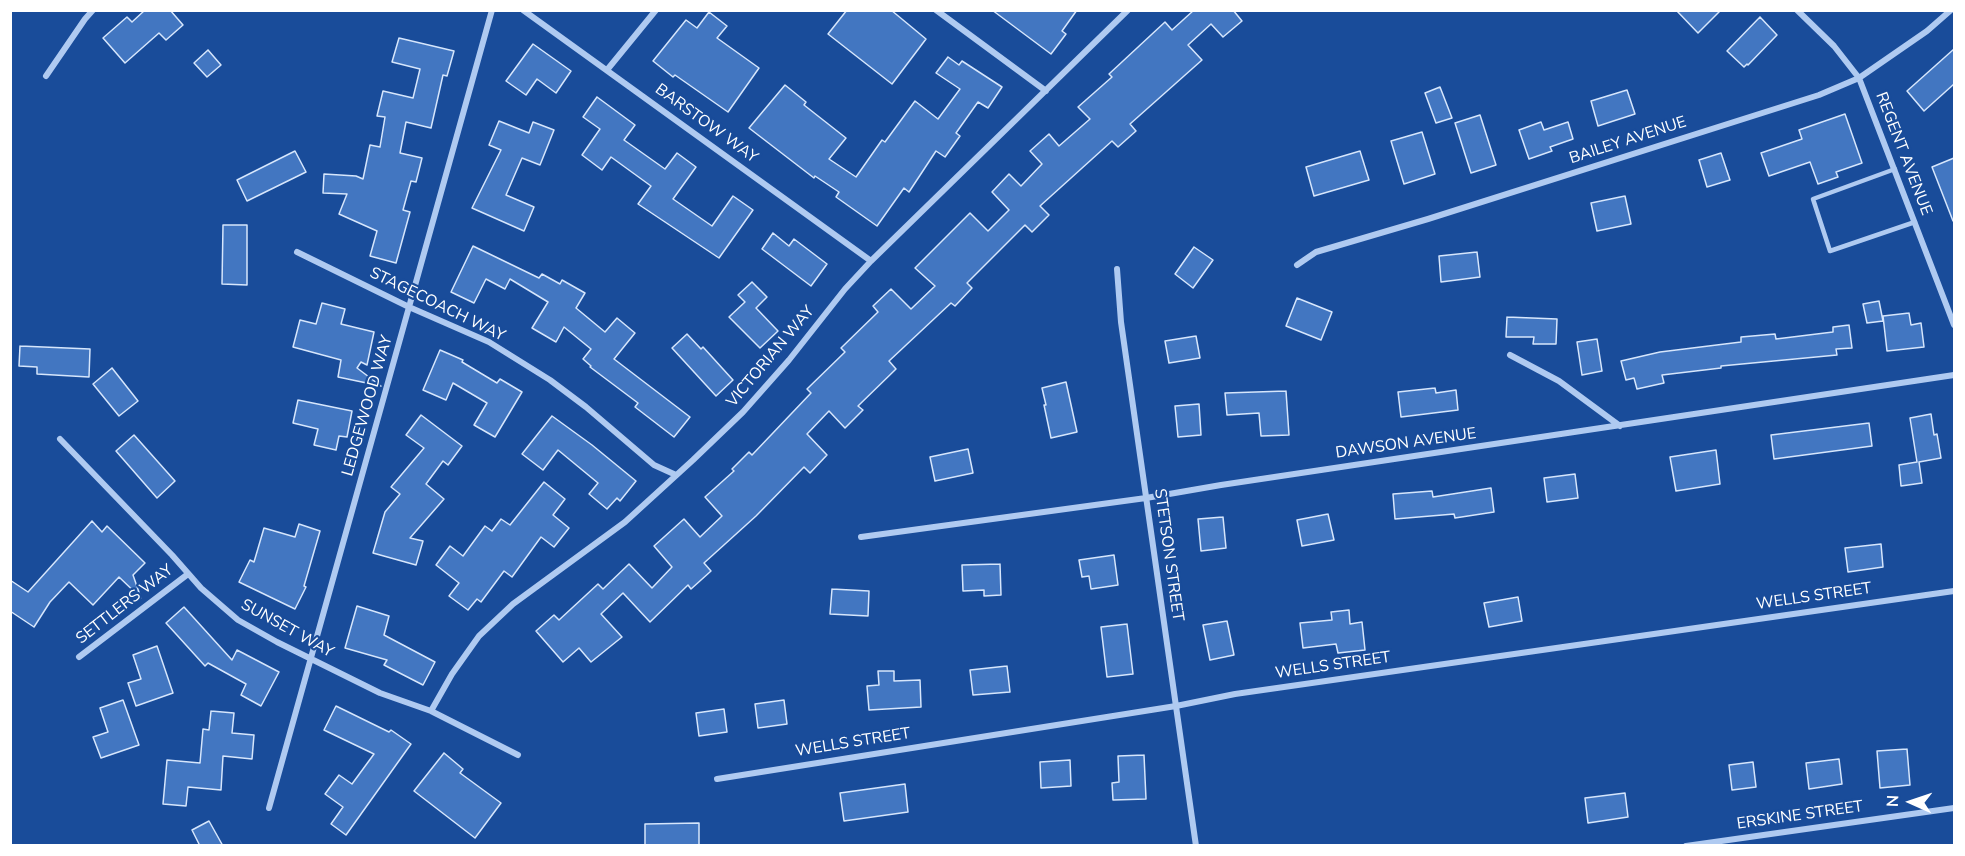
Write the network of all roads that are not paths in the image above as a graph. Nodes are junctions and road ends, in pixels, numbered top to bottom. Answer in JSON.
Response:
{"nodes":[{"id":1,"x":93,"y":10,"type":"edge"},
{"id":2,"x":492,"y":10,"type":"edge"},
{"id":3,"x":523,"y":10,"type":"edge"},
{"id":4,"x":656,"y":10,"type":"edge"},
{"id":5,"x":936,"y":10,"type":"edge"},
{"id":6,"x":1128,"y":10,"type":"edge"},
{"id":7,"x":1797,"y":10,"type":"edge"},
{"id":8,"x":1951,"y":10,"type":"edge"},
{"id":9,"x":607,"y":69,"type":"junction"},
{"id":10,"x":46,"y":76,"type":"dead end"},
{"id":11,"x":1859,"y":78,"type":"junction"},
{"id":12,"x":1046,"y":91,"type":"junction"},
{"id":13,"x":1895,"y":169,"type":"junction"},
{"id":14,"x":1915,"y":222,"type":"junction"},
{"id":15,"x":297,"y":252,"type":"dead end"},
{"id":16,"x":871,"y":261,"type":"junction"},
{"id":17,"x":1297,"y":265,"type":"dead end"},
{"id":18,"x":1117,"y":269,"type":"dead end"},
{"id":19,"x":409,"y":307,"type":"junction"},
{"id":20,"x":1954,"y":325,"type":"edge"},
{"id":21,"x":1510,"y":355,"type":"dead end"},
{"id":22,"x":1954,"y":375,"type":"edge"},
{"id":23,"x":1620,"y":426,"type":"junction"},
{"id":24,"x":60,"y":438,"type":"dead end"},
{"id":25,"x":676,"y":475,"type":"junction"},
{"id":26,"x":1146,"y":498,"type":"junction"},
{"id":27,"x":861,"y":537,"type":"dead end"},
{"id":28,"x":188,"y":574,"type":"junction"},
{"id":29,"x":1954,"y":591,"type":"edge"},
{"id":30,"x":79,"y":657,"type":"dead end"},
{"id":31,"x":311,"y":659,"type":"junction"},
{"id":32,"x":1176,"y":705,"type":"junction"},
{"id":33,"x":431,"y":711,"type":"junction"},
{"id":34,"x":518,"y":755,"type":"dead end"},
{"id":35,"x":717,"y":778,"type":"dead end"},
{"id":36,"x":269,"y":808,"type":"dead end"},
{"id":37,"x":1954,"y":808,"type":"edge"},
{"id":38,"x":1196,"y":846,"type":"edge"},
{"id":39,"x":1686,"y":846,"type":"edge"}],
"edges":[{"from":1,"to":10,"type":"street"},
{"from":2,"to":19,"type":"street","name":"LEDGEWOOD WAY"},
{"from":3,"to":9,"type":"street","name":"BARSTOW WAY"},
{"from":4,"to":9,"type":"street"},
{"from":5,"to":12,"type":"street"},
{"from":6,"to":12,"type":"street","name":"VICTORIAN WAY"},
{"from":7,"to":11,"type":"street","name":"REGENT AVENUE"},
{"from":8,"to":11,"type":"street","name":"BAILEY AVENUE"},
{"from":9,"to":16,"type":"street","name":"BARSTOW WAY"},
{"from":11,"to":13,"type":"street","name":"REGENT AVENUE"},
{"from":11,"to":17,"type":"street","name":"BAILEY AVENUE"},
{"from":12,"to":16,"type":"street","name":"VICTORIAN WAY"},
{"from":13,"to":14,"type":"street","name":"REGENT AVENUE"},
{"from":13,"to":14,"type":"lane"},
{"from":14,"to":20,"type":"street","name":"REGENT AVENUE"},
{"from":15,"to":19,"type":"street","name":"STAGECOACH WAY"},
{"from":16,"to":25,"type":"street","name":"VICTORIAN WAY"},
{"from":18,"to":26,"type":"street","name":"STETSON STREET"},
{"from":19,"to":25,"type":"street","name":"STAGECOACH WAY"},
{"from":19,"to":31,"type":"street","name":"LEDGEWOOD WAY"},
{"from":21,"to":23,"type":"street"},
{"from":22,"to":23,"type":"street","name":"DAWSON AVENUE"},
{"from":23,"to":26,"type":"street","name":"DAWSON AVENUE"},
{"from":24,"to":28,"type":"street","name":"SUNSET WAY"},
{"from":25,"to":33,"type":"street","name":"VICTORIAN WAY"},
{"from":26,"to":27,"type":"street","name":"DAWSON AVENUE"},
{"from":26,"to":32,"type":"street","name":"STETSON STREET"},
{"from":28,"to":30,"type":"street","name":"SETTLERS WAY"},
{"from":28,"to":31,"type":"street","name":"SUNSET WAY"},
{"from":29,"to":32,"type":"street","name":"WELLS STREET"},
{"from":31,"to":33,"type":"street","name":"SUNSET WAY"},
{"from":31,"to":36,"type":"street","name":"LEDGEWOOD WAY"},
{"from":32,"to":35,"type":"street","name":"WELLS STREET"},
{"from":32,"to":38,"type":"street","name":"STETSON STREET"},
{"from":33,"to":34,"type":"street","name":"SUNSET WAY"},
{"from":37,"to":39,"type":"street","name":"ERSKINE STREET"}]}
